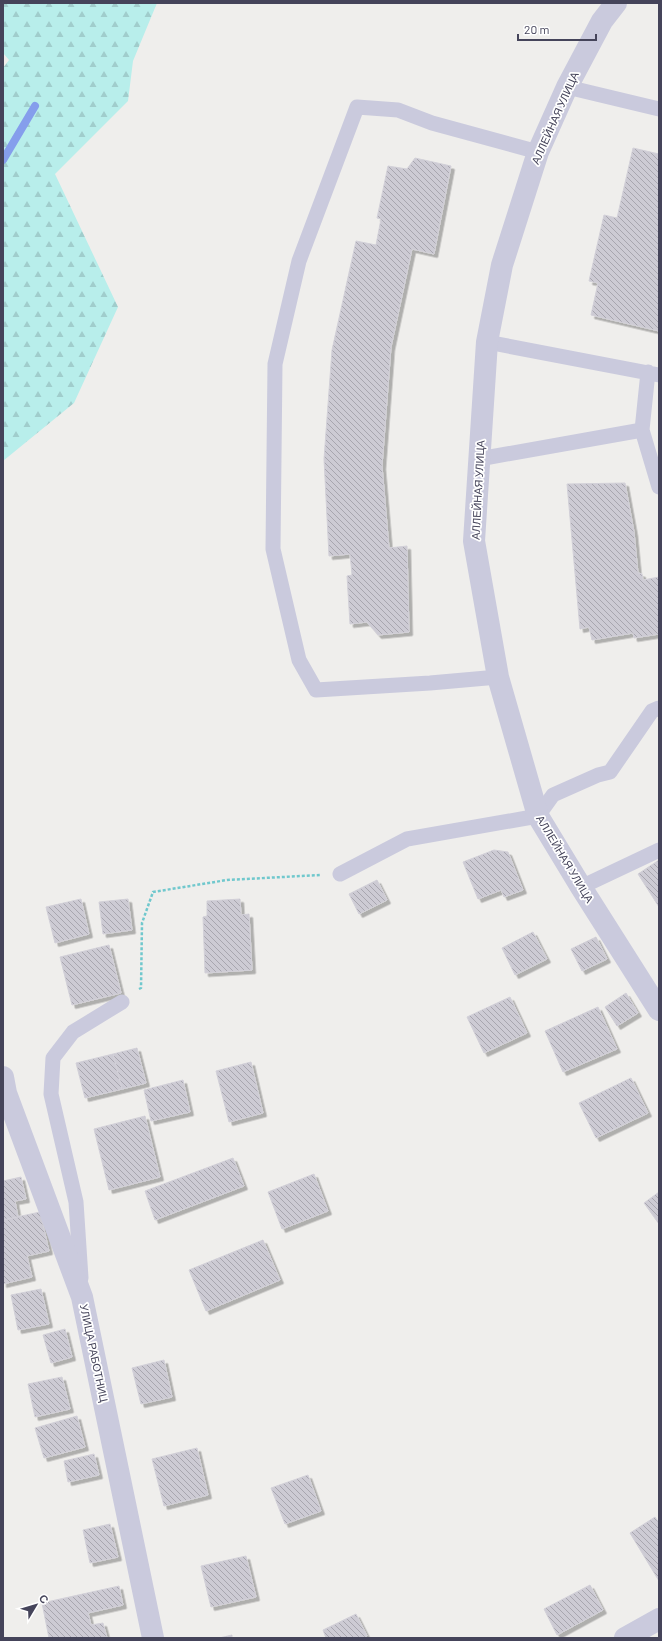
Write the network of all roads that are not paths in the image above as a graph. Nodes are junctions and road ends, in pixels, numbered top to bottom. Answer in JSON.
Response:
{"nodes":[{"id":1,"x":616,"y":3,"type":"edge"},
{"id":2,"x":567,"y":87,"type":"junction"},
{"id":3,"x":659,"y":109,"type":"edge"},
{"id":4,"x":538,"y":152,"type":"junction"},
{"id":5,"x":487,"y":342,"type":"junction"},
{"id":6,"x":654,"y":373,"type":"edge"},
{"id":7,"x":642,"y":430,"type":"junction"},
{"id":8,"x":479,"y":459,"type":"junction"},
{"id":9,"x":659,"y":487,"type":"edge"},
{"id":10,"x":498,"y":677,"type":"junction"},
{"id":11,"x":659,"y":708,"type":"edge"},
{"id":12,"x":538,"y":816,"type":"junction"},
{"id":13,"x":659,"y":850,"type":"edge"},
{"id":14,"x":340,"y":874,"type":"road end"},
{"id":15,"x":581,"y":887,"type":"junction"},
{"id":16,"x":122,"y":1002,"type":"road end"},
{"id":17,"x":659,"y":1010,"type":"edge"},
{"id":18,"x":3,"y":1077,"type":"edge"},
{"id":19,"x":82,"y":1297,"type":"junction"},
{"id":20,"x":659,"y":1619,"type":"edge"},
{"id":21,"x":153,"y":1638,"type":"edge"},
{"id":22,"x":625,"y":1638,"type":"edge"}],
"edges":[{"from":1,"to":2,"type":"street","name":"АЛЛЕЙНАЯ УЛИЦА"},
{"from":2,"to":3,"type":"lane"},
{"from":2,"to":4,"type":"street","name":"АЛЛЕЙНАЯ УЛИЦА"},
{"from":4,"to":5,"type":"street","name":"АЛЛЕЙНАЯ УЛИЦА"},
{"from":4,"to":10,"type":"lane"},
{"from":5,"to":6,"type":"lane"},
{"from":5,"to":8,"type":"street","name":"АЛЛЕЙНАЯ УЛИЦА"},
{"from":6,"to":7,"type":"lane"},
{"from":7,"to":8,"type":"lane"},
{"from":7,"to":9,"type":"lane"},
{"from":8,"to":10,"type":"street","name":"АЛЛЕЙНАЯ УЛИЦА"},
{"from":10,"to":12,"type":"street","name":"АЛЛЕЙНАЯ УЛИЦА"},
{"from":11,"to":12,"type":"lane"},
{"from":12,"to":14,"type":"lane"},
{"from":12,"to":15,"type":"street","name":"АЛЛЕЙНАЯ УЛИЦА"},
{"from":13,"to":15,"type":"lane"},
{"from":15,"to":17,"type":"street","name":"АЛЛЕЙНАЯ УЛИЦА"},
{"from":16,"to":19,"type":"lane"},
{"from":18,"to":19,"type":"street","name":"УЛИЦА РАБОТНИЦ"},
{"from":19,"to":21,"type":"street","name":"УЛИЦА РАБОТНИЦ"},
{"from":20,"to":22,"type":"street"}]}
